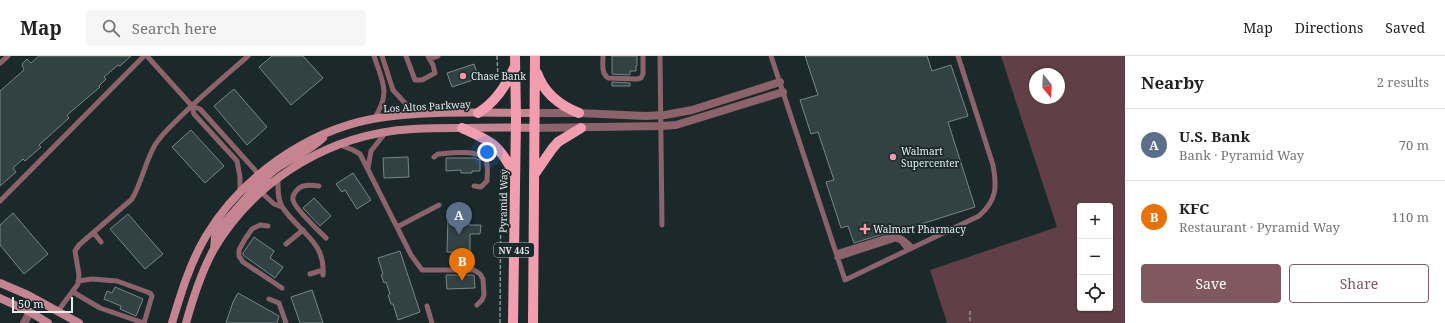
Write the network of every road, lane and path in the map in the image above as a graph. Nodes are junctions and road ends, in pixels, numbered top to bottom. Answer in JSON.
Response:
{"nodes":[{"id":1,"x":8,"y":56,"type":"edge"},
{"id":2,"x":144,"y":56,"type":"edge"},
{"id":3,"x":147,"y":56,"type":"edge"},
{"id":4,"x":248,"y":56,"type":"edge"},
{"id":5,"x":374,"y":56,"type":"edge"},
{"id":6,"x":382,"y":56,"type":"edge"},
{"id":7,"x":406,"y":56,"type":"edge"},
{"id":8,"x":438,"y":56,"type":"edge"},
{"id":9,"x":498,"y":56,"type":"edge"},
{"id":10,"x":603,"y":56,"type":"edge"},
{"id":11,"x":643,"y":56,"type":"edge"},
{"id":12,"x":660,"y":56,"type":"edge"},
{"id":13,"x":771,"y":56,"type":"edge"},
{"id":14,"x":958,"y":56,"type":"edge"},
{"id":15,"x":429,"y":57,"type":"edge"},
{"id":16,"x":515,"y":61,"type":"edge"},
{"id":17,"x":535,"y":61,"type":"edge"},
{"id":18,"x":0,"y":63,"type":"edge"},
{"id":19,"x":498,"y":78,"type":"dead end"},
{"id":20,"x":780,"y":82,"type":"junction"},
{"id":21,"x":783,"y":92,"type":"junction"},
{"id":22,"x":192,"y":106,"type":"junction"},
{"id":23,"x":478,"y":113,"type":"junction"},
{"id":24,"x":516,"y":113,"type":"junction"},
{"id":25,"x":535,"y":113,"type":"junction"},
{"id":26,"x":580,"y":113,"type":"junction"},
{"id":27,"x":415,"y":115,"type":"junction"},
{"id":28,"x":661,"y":115,"type":"junction"},
{"id":29,"x":373,"y":119,"type":"junction"},
{"id":30,"x":661,"y":126,"type":"junction"},
{"id":31,"x":516,"y":127,"type":"junction"},
{"id":32,"x":462,"y":128,"type":"junction"},
{"id":33,"x":535,"y":128,"type":"junction"},
{"id":34,"x":581,"y":128,"type":"junction"},
{"id":35,"x":386,"y":132,"type":"junction"},
{"id":36,"x":326,"y":134,"type":"junction"},
{"id":37,"x":339,"y":145,"type":"junction"},
{"id":38,"x":434,"y":157,"type":"dead end"},
{"id":39,"x":501,"y":168,"type":"dead end"},
{"id":40,"x":368,"y":169,"type":"junction"},
{"id":41,"x":258,"y":175,"type":"junction"},
{"id":42,"x":534,"y":175,"type":"junction"},
{"id":43,"x":515,"y":176,"type":"junction"},
{"id":44,"x":278,"y":178,"type":"junction"},
{"id":45,"x":319,"y":186,"type":"dead end"},
{"id":46,"x":474,"y":186,"type":"dead end"},
{"id":47,"x":240,"y":192,"type":"junction"},
{"id":48,"x":261,"y":192,"type":"junction"},
{"id":49,"x":0,"y":201,"type":"edge"},
{"id":50,"x":439,"y":205,"type":"dead end"},
{"id":51,"x":282,"y":207,"type":"junction"},
{"id":52,"x":662,"y":225,"type":"dead end"},
{"id":53,"x":268,"y":226,"type":"dead end"},
{"id":54,"x":397,"y":227,"type":"junction"},
{"id":55,"x":303,"y":230,"type":"junction"},
{"id":56,"x":94,"y":233,"type":"junction"},
{"id":57,"x":326,"y":238,"type":"dead end"},
{"id":58,"x":101,"y":242,"type":"dead end"},
{"id":59,"x":286,"y":244,"type":"dead end"},
{"id":60,"x":909,"y":248,"type":"junction"},
{"id":61,"x":214,"y":250,"type":"junction"},
{"id":62,"x":836,"y":255,"type":"junction"},
{"id":63,"x":310,"y":274,"type":"dead end"},
{"id":64,"x":78,"y":281,"type":"junction"},
{"id":65,"x":0,"y":283,"type":"edge"},
{"id":66,"x":282,"y":288,"type":"dead end"},
{"id":67,"x":73,"y":292,"type":"junction"},
{"id":68,"x":0,"y":298,"type":"edge"},
{"id":69,"x":269,"y":299,"type":"dead end"},
{"id":70,"x":477,"y":305,"type":"dead end"},
{"id":71,"x":427,"y":306,"type":"dead end"},
{"id":72,"x":177,"y":307,"type":"junction"},
{"id":73,"x":58,"y":311,"type":"junction"},
{"id":74,"x":970,"y":311,"type":"dead end"},
{"id":75,"x":30,"y":312,"type":"junction"},
{"id":76,"x":24,"y":323,"type":"edge"},
{"id":77,"x":48,"y":323,"type":"edge"},
{"id":78,"x":79,"y":323,"type":"edge"},
{"id":79,"x":167,"y":323,"type":"edge"},
{"id":80,"x":172,"y":323,"type":"edge"},
{"id":81,"x":186,"y":323,"type":"edge"},
{"id":82,"x":286,"y":323,"type":"edge"},
{"id":83,"x":432,"y":323,"type":"edge"},
{"id":84,"x":500,"y":323,"type":"edge"},
{"id":85,"x":513,"y":323,"type":"edge"},
{"id":86,"x":533,"y":323,"type":"edge"},
{"id":87,"x":970,"y":323,"type":"edge"}],
"edges":[{"from":1,"to":18,"type":"lane"},
{"from":2,"to":49,"type":"lane"},
{"from":3,"to":22,"type":"lane"},
{"from":4,"to":22,"type":"lane"},
{"from":5,"to":29,"type":"lane"},
{"from":6,"to":27,"type":"lane"},
{"from":7,"to":15,"type":"lane"},
{"from":8,"to":15,"type":"lane"},
{"from":9,"to":19,"type":"path"},
{"from":10,"to":11,"type":"lane"},
{"from":12,"to":28,"type":"lane"},
{"from":13,"to":20,"type":"lane"},
{"from":14,"to":60,"type":"lane"},
{"from":16,"to":23,"type":"main road"},
{"from":16,"to":24,"type":"main road","name":"Pyramid Way","number":"NV 445"},
{"from":17,"to":25,"type":"main road","number":"NV 445"},
{"from":17,"to":26,"type":"main road"},
{"from":20,"to":21,"type":"lane"},
{"from":20,"to":28,"type":"street","name":"Los Altos Parkway"},
{"from":21,"to":30,"type":"street"},
{"from":21,"to":62,"type":"lane"},
{"from":22,"to":41,"type":"lane"},
{"from":22,"to":47,"type":"lane"},
{"from":22,"to":56,"type":"lane"},
{"from":23,"to":24,"type":"main road","name":"Los Altos Parkway"},
{"from":23,"to":27,"type":"main road","name":"Los Altos Parkway"},
{"from":24,"to":25,"type":"main road","name":"Los Altos Parkway"},
{"from":24,"to":31,"type":"main road","name":"Pyramid Way","number":"NV 445"},
{"from":25,"to":26,"type":"street","name":"Los Altos Parkway"},
{"from":25,"to":33,"type":"main road","number":"NV 445"},
{"from":26,"to":28,"type":"street","name":"Los Altos Parkway"},
{"from":27,"to":29,"type":"main road","name":"Los Altos Parkway"},
{"from":28,"to":30,"type":"lane"},
{"from":29,"to":36,"type":"main road","name":"Los Altos Parkway"},
{"from":30,"to":34,"type":"street"},
{"from":30,"to":52,"type":"lane"},
{"from":31,"to":32,"type":"main road"},
{"from":31,"to":33,"type":"main road"},
{"from":31,"to":43,"type":"main road","name":"Pyramid Way","number":"NV 445"},
{"from":32,"to":35,"type":"main road"},
{"from":32,"to":43,"type":"main road"},
{"from":33,"to":34,"type":"street"},
{"from":33,"to":42,"type":"main road","number":"NV 445"},
{"from":34,"to":42,"type":"main road"},
{"from":35,"to":37,"type":"main road"},
{"from":35,"to":40,"type":"lane"},
{"from":36,"to":41,"type":"main road","name":"Los Altos Parkway"},
{"from":36,"to":48,"type":"main road"},
{"from":37,"to":40,"type":"lane"},
{"from":37,"to":44,"type":"main road"},
{"from":38,"to":46,"type":"lane"},
{"from":39,"to":84,"type":"path"},
{"from":40,"to":54,"type":"lane"},
{"from":41,"to":47,"type":"main road","name":"Los Altos Parkway"},
{"from":41,"to":61,"type":"main road"},
{"from":42,"to":86,"type":"main road","number":"NV 445"},
{"from":43,"to":85,"type":"main road","name":"Pyramid Way","number":"NV 445"},
{"from":44,"to":48,"type":"main road"},
{"from":44,"to":51,"type":"lane"},
{"from":45,"to":57,"type":"lane"},
{"from":47,"to":72,"type":"main road","name":"Los Altos Parkway"},
{"from":48,"to":51,"type":"lane"},
{"from":48,"to":61,"type":"main road"},
{"from":50,"to":54,"type":"lane"},
{"from":51,"to":55,"type":"lane"},
{"from":53,"to":66,"type":"lane"},
{"from":54,"to":70,"type":"lane"},
{"from":55,"to":59,"type":"lane"},
{"from":55,"to":63,"type":"lane"},
{"from":56,"to":58,"type":"lane"},
{"from":56,"to":64,"type":"lane"},
{"from":60,"to":62,"type":"lane"},
{"from":60,"to":62,"type":"lane"},
{"from":60,"to":62,"type":"lane"},
{"from":61,"to":81,"type":"main road"},
{"from":64,"to":67,"type":"lane"},
{"from":64,"to":67,"type":"lane"},
{"from":65,"to":73,"type":"main road"},
{"from":67,"to":73,"type":"lane"},
{"from":68,"to":75,"type":"main road"},
{"from":69,"to":82,"type":"lane"},
{"from":71,"to":83,"type":"lane"},
{"from":72,"to":79,"type":"main road"},
{"from":72,"to":80,"type":"main road","name":"Los Altos Parkway"},
{"from":73,"to":78,"type":"main road"},
{"from":74,"to":87,"type":"path"},
{"from":75,"to":76,"type":"street"},
{"from":75,"to":77,"type":"main road"}]}
